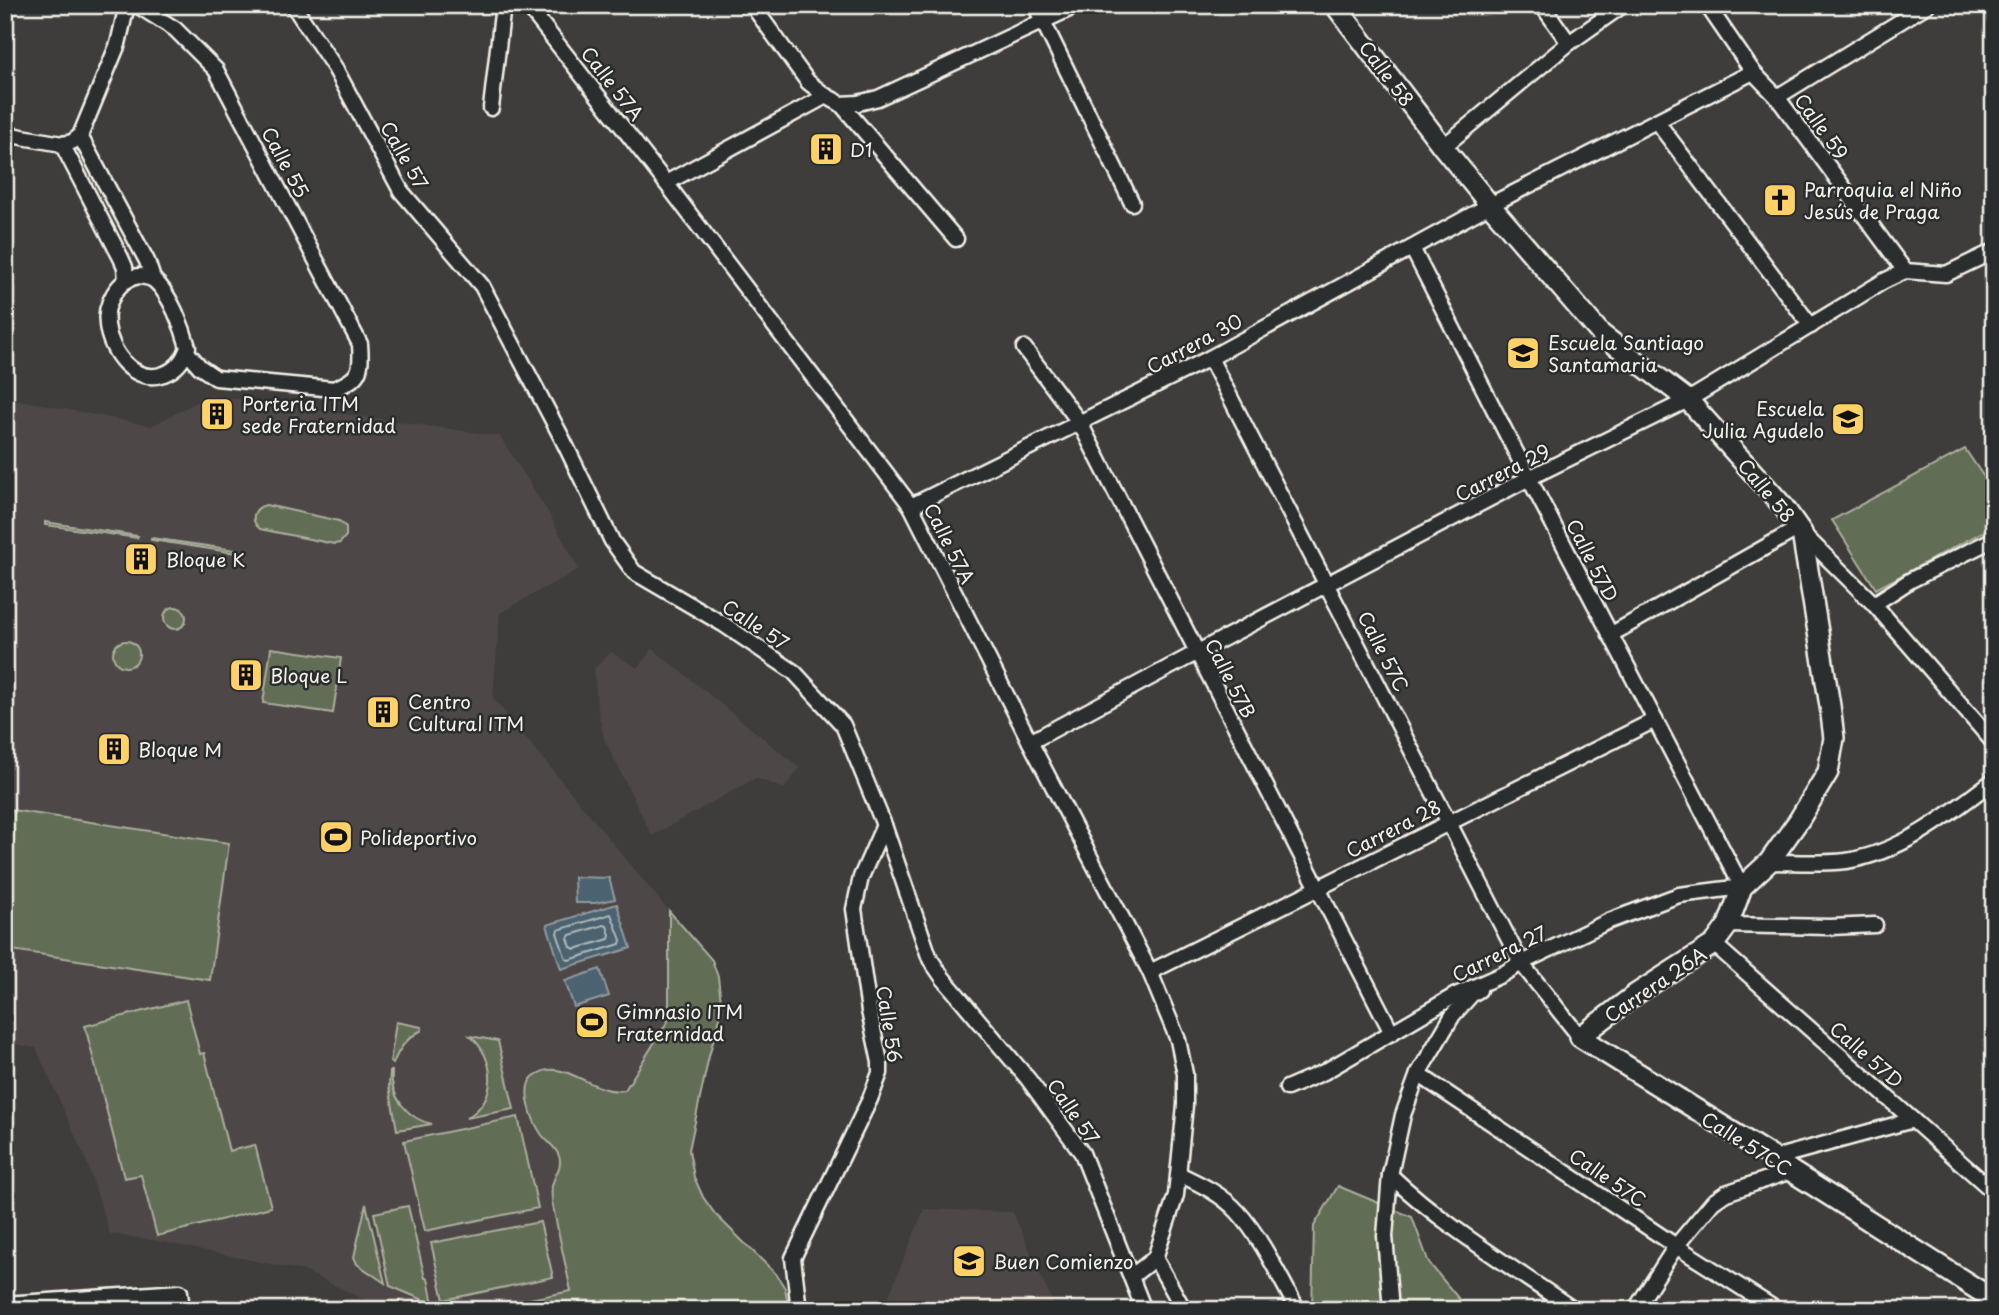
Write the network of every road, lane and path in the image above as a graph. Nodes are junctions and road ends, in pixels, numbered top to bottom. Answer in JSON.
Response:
{"nodes":[{"id":1,"x":127,"y":5,"type":"edge"},
{"id":2,"x":137,"y":5,"type":"edge"},
{"id":3,"x":293,"y":5,"type":"edge"},
{"id":4,"x":503,"y":5,"type":"edge"},
{"id":5,"x":527,"y":5,"type":"edge"},
{"id":6,"x":752,"y":5,"type":"edge"},
{"id":7,"x":1035,"y":5,"type":"edge"},
{"id":8,"x":1078,"y":5,"type":"edge"},
{"id":9,"x":1335,"y":5,"type":"edge"},
{"id":10,"x":1542,"y":5,"type":"edge"},
{"id":11,"x":1623,"y":5,"type":"edge"},
{"id":12,"x":1707,"y":5,"type":"edge"},
{"id":13,"x":1927,"y":5,"type":"edge"},
{"id":14,"x":1043,"y":21,"type":"junction"},
{"id":15,"x":1569,"y":43,"type":"junction"},
{"id":16,"x":1753,"y":72,"type":"junction"},
{"id":17,"x":826,"y":96,"type":"junction"},
{"id":18,"x":1777,"y":97,"type":"junction"},
{"id":19,"x":841,"y":104,"type":"junction"},
{"id":20,"x":491,"y":108,"type":"dead end"},
{"id":21,"x":1657,"y":122,"type":"junction"},
{"id":22,"x":5,"y":134,"type":"edge"},
{"id":23,"x":80,"y":135,"type":"junction"},
{"id":24,"x":62,"y":144,"type":"junction"},
{"id":25,"x":1443,"y":146,"type":"junction"},
{"id":26,"x":666,"y":183,"type":"junction"},
{"id":27,"x":1132,"y":203,"type":"dead end"},
{"id":28,"x":1490,"y":205,"type":"junction"},
{"id":29,"x":956,"y":239,"type":"dead end"},
{"id":30,"x":1412,"y":248,"type":"junction"},
{"id":31,"x":1994,"y":251,"type":"edge"},
{"id":32,"x":1905,"y":271,"type":"junction"},
{"id":33,"x":153,"y":279,"type":"junction"},
{"id":34,"x":125,"y":280,"type":"junction"},
{"id":35,"x":1811,"y":326,"type":"junction"},
{"id":36,"x":1024,"y":348,"type":"dead end"},
{"id":37,"x":187,"y":352,"type":"junction"},
{"id":38,"x":1210,"y":358,"type":"junction"},
{"id":39,"x":1688,"y":400,"type":"junction"},
{"id":40,"x":1080,"y":423,"type":"junction"},
{"id":41,"x":1529,"y":478,"type":"junction"},
{"id":42,"x":911,"y":506,"type":"junction"},
{"id":43,"x":1800,"y":531,"type":"junction"},
{"id":44,"x":1994,"y":539,"type":"edge"},
{"id":45,"x":1328,"y":585,"type":"junction"},
{"id":46,"x":1874,"y":604,"type":"junction"},
{"id":47,"x":1610,"y":635,"type":"junction"},
{"id":48,"x":1196,"y":653,"type":"junction"},
{"id":49,"x":1655,"y":720,"type":"junction"},
{"id":50,"x":1030,"y":742,"type":"junction"},
{"id":51,"x":1994,"y":743,"type":"edge"},
{"id":52,"x":1994,"y":780,"type":"edge"},
{"id":53,"x":1449,"y":822,"type":"junction"},
{"id":54,"x":884,"y":825,"type":"junction"},
{"id":55,"x":1769,"y":862,"type":"junction"},
{"id":56,"x":1318,"y":887,"type":"junction"},
{"id":57,"x":1742,"y":887,"type":"junction"},
{"id":58,"x":1727,"y":925,"type":"junction"},
{"id":59,"x":1875,"y":925,"type":"dead end"},
{"id":60,"x":1714,"y":944,"type":"junction"},
{"id":61,"x":1521,"y":963,"type":"junction"},
{"id":62,"x":1150,"y":972,"type":"junction"},
{"id":63,"x":1503,"y":974,"type":"junction"},
{"id":64,"x":1392,"y":1033,"type":"junction"},
{"id":65,"x":1580,"y":1037,"type":"junction"},
{"id":66,"x":1418,"y":1074,"type":"junction"},
{"id":67,"x":1287,"y":1088,"type":"dead end"},
{"id":68,"x":1913,"y":1120,"type":"junction"},
{"id":69,"x":1774,"y":1158,"type":"junction"},
{"id":70,"x":1791,"y":1171,"type":"junction"},
{"id":71,"x":1179,"y":1174,"type":"junction"},
{"id":72,"x":1390,"y":1175,"type":"junction"},
{"id":73,"x":1994,"y":1192,"type":"edge"},
{"id":74,"x":1676,"y":1245,"type":"junction"},
{"id":75,"x":1155,"y":1258,"type":"junction"},
{"id":76,"x":1132,"y":1276,"type":"junction"},
{"id":77,"x":1994,"y":1300,"type":"edge"},
{"id":78,"x":5,"y":1304,"type":"edge"},
{"id":79,"x":37,"y":1306,"type":"edge"},
{"id":80,"x":182,"y":1310,"type":"edge"},
{"id":81,"x":799,"y":1310,"type":"edge"},
{"id":82,"x":1144,"y":1310,"type":"edge"},
{"id":83,"x":1184,"y":1310,"type":"edge"},
{"id":84,"x":1298,"y":1310,"type":"edge"},
{"id":85,"x":1391,"y":1310,"type":"edge"},
{"id":86,"x":1574,"y":1310,"type":"edge"},
{"id":87,"x":1635,"y":1310,"type":"edge"},
{"id":88,"x":1777,"y":1310,"type":"edge"}],
"edges":[{"from":1,"to":23,"type":"street"},
{"from":2,"to":37,"type":"street","name":"Calle 55"},
{"from":3,"to":54,"type":"street","name":"Calle 57"},
{"from":4,"to":20,"type":"street"},
{"from":5,"to":26,"type":"street","name":"Calle 57A"},
{"from":6,"to":17,"type":"street"},
{"from":7,"to":14,"type":"street"},
{"from":8,"to":14,"type":"street"},
{"from":9,"to":25,"type":"street","name":"Calle 58"},
{"from":10,"to":15,"type":"street"},
{"from":11,"to":15,"type":"street"},
{"from":12,"to":16,"type":"street","name":"Calle 59"},
{"from":13,"to":18,"type":"street"},
{"from":14,"to":19,"type":"street"},
{"from":14,"to":27,"type":"street"},
{"from":15,"to":25,"type":"street"},
{"from":16,"to":18,"type":"street","name":"Calle 59"},
{"from":16,"to":21,"type":"street","name":"Carrera 30"},
{"from":17,"to":19,"type":"street"},
{"from":17,"to":26,"type":"street"},
{"from":18,"to":32,"type":"street","name":"Calle 59"},
{"from":19,"to":29,"type":"street"},
{"from":21,"to":28,"type":"street","name":"Carrera 30"},
{"from":21,"to":35,"type":"street"},
{"from":22,"to":24,"type":"street"},
{"from":23,"to":24,"type":"street"},
{"from":23,"to":33,"type":"street"},
{"from":24,"to":34,"type":"street"},
{"from":25,"to":28,"type":"street","name":"Calle 58"},
{"from":26,"to":42,"type":"street","name":"Calle 57A"},
{"from":28,"to":30,"type":"street","name":"Carrera 30"},
{"from":28,"to":39,"type":"street","name":"Calle 58"},
{"from":30,"to":38,"type":"street","name":"Carrera 30"},
{"from":30,"to":41,"type":"street","name":"Calle 57D"},
{"from":31,"to":32,"type":"street"},
{"from":32,"to":35,"type":"street","name":"Carrera 29"},
{"from":33,"to":34,"type":"street"},
{"from":33,"to":37,"type":"street"},
{"from":34,"to":37,"type":"street"},
{"from":35,"to":39,"type":"street","name":"Carrera 29"},
{"from":36,"to":40,"type":"street","name":"Calle 57B"},
{"from":38,"to":40,"type":"street","name":"Carrera 30"},
{"from":38,"to":45,"type":"street","name":"Calle 57C"},
{"from":39,"to":41,"type":"street","name":"Carrera 29"},
{"from":39,"to":43,"type":"street","name":"Calle 58"},
{"from":40,"to":42,"type":"street","name":"Carrera 30"},
{"from":40,"to":48,"type":"street","name":"Calle 57B"},
{"from":41,"to":45,"type":"street","name":"Carrera 29"},
{"from":41,"to":47,"type":"street","name":"Calle 57D"},
{"from":42,"to":50,"type":"street","name":"Calle 57A"},
{"from":43,"to":46,"type":"street"},
{"from":43,"to":47,"type":"street"},
{"from":43,"to":55,"type":"street","name":"Calle 58"},
{"from":44,"to":46,"type":"street"},
{"from":45,"to":48,"type":"street","name":"Carrera 29"},
{"from":45,"to":53,"type":"street","name":"Calle 57C"},
{"from":46,"to":51,"type":"street"},
{"from":47,"to":49,"type":"street","name":"Calle 57D"},
{"from":48,"to":50,"type":"street","name":"Carrera 29"},
{"from":48,"to":56,"type":"street","name":"Calle 57B"},
{"from":49,"to":53,"type":"street","name":"Carrera 28"},
{"from":49,"to":57,"type":"street","name":"Calle 57D"},
{"from":50,"to":62,"type":"street","name":"Calle 57A"},
{"from":52,"to":55,"type":"street"},
{"from":53,"to":56,"type":"street","name":"Carrera 28"},
{"from":53,"to":61,"type":"street","name":"Calle 57C"},
{"from":54,"to":76,"type":"street","name":"Calle 57"},
{"from":54,"to":81,"type":"street","name":"Calle 56"},
{"from":55,"to":57,"type":"street","name":"Calle 58"},
{"from":56,"to":62,"type":"street","name":"Carrera 28"},
{"from":56,"to":64,"type":"street","name":"Calle 57B"},
{"from":57,"to":58,"type":"street","name":"Carrera 26A"},
{"from":57,"to":61,"type":"street","name":"Carrera 27"},
{"from":58,"to":59,"type":"street"},
{"from":58,"to":60,"type":"street","name":"Carrera 26A"},
{"from":60,"to":65,"type":"street","name":"Carrera 26A"},
{"from":60,"to":68,"type":"street","name":"Calle 57D"},
{"from":61,"to":63,"type":"street","name":"Carrera 27"},
{"from":61,"to":65,"type":"street","name":"Calle 57CC"},
{"from":62,"to":71,"type":"street","name":"Calle 57A"},
{"from":63,"to":64,"type":"street","name":"Carrera 27"},
{"from":63,"to":66,"type":"street"},
{"from":64,"to":67,"type":"street","name":"Carrera 27"},
{"from":65,"to":69,"type":"street","name":"Calle 57CC"},
{"from":66,"to":72,"type":"street"},
{"from":66,"to":74,"type":"street","name":"Calle 57C"},
{"from":68,"to":69,"type":"street"},
{"from":68,"to":73,"type":"street","name":"Calle 57D"},
{"from":69,"to":70,"type":"street","name":"Calle 57CC"},
{"from":70,"to":74,"type":"street"},
{"from":70,"to":77,"type":"street","name":"Calle 57CC"},
{"from":71,"to":75,"type":"street","name":"Calle 57A"},
{"from":71,"to":84,"type":"street"},
{"from":72,"to":85,"type":"street"},
{"from":72,"to":86,"type":"street"},
{"from":74,"to":87,"type":"street"},
{"from":74,"to":88,"type":"street","name":"Calle 57C"},
{"from":75,"to":76,"type":"street"},
{"from":75,"to":83,"type":"street"},
{"from":76,"to":82,"type":"street","name":"Calle 57"},
{"from":78,"to":79,"type":"street"},
{"from":79,"to":80,"type":"street"}]}
